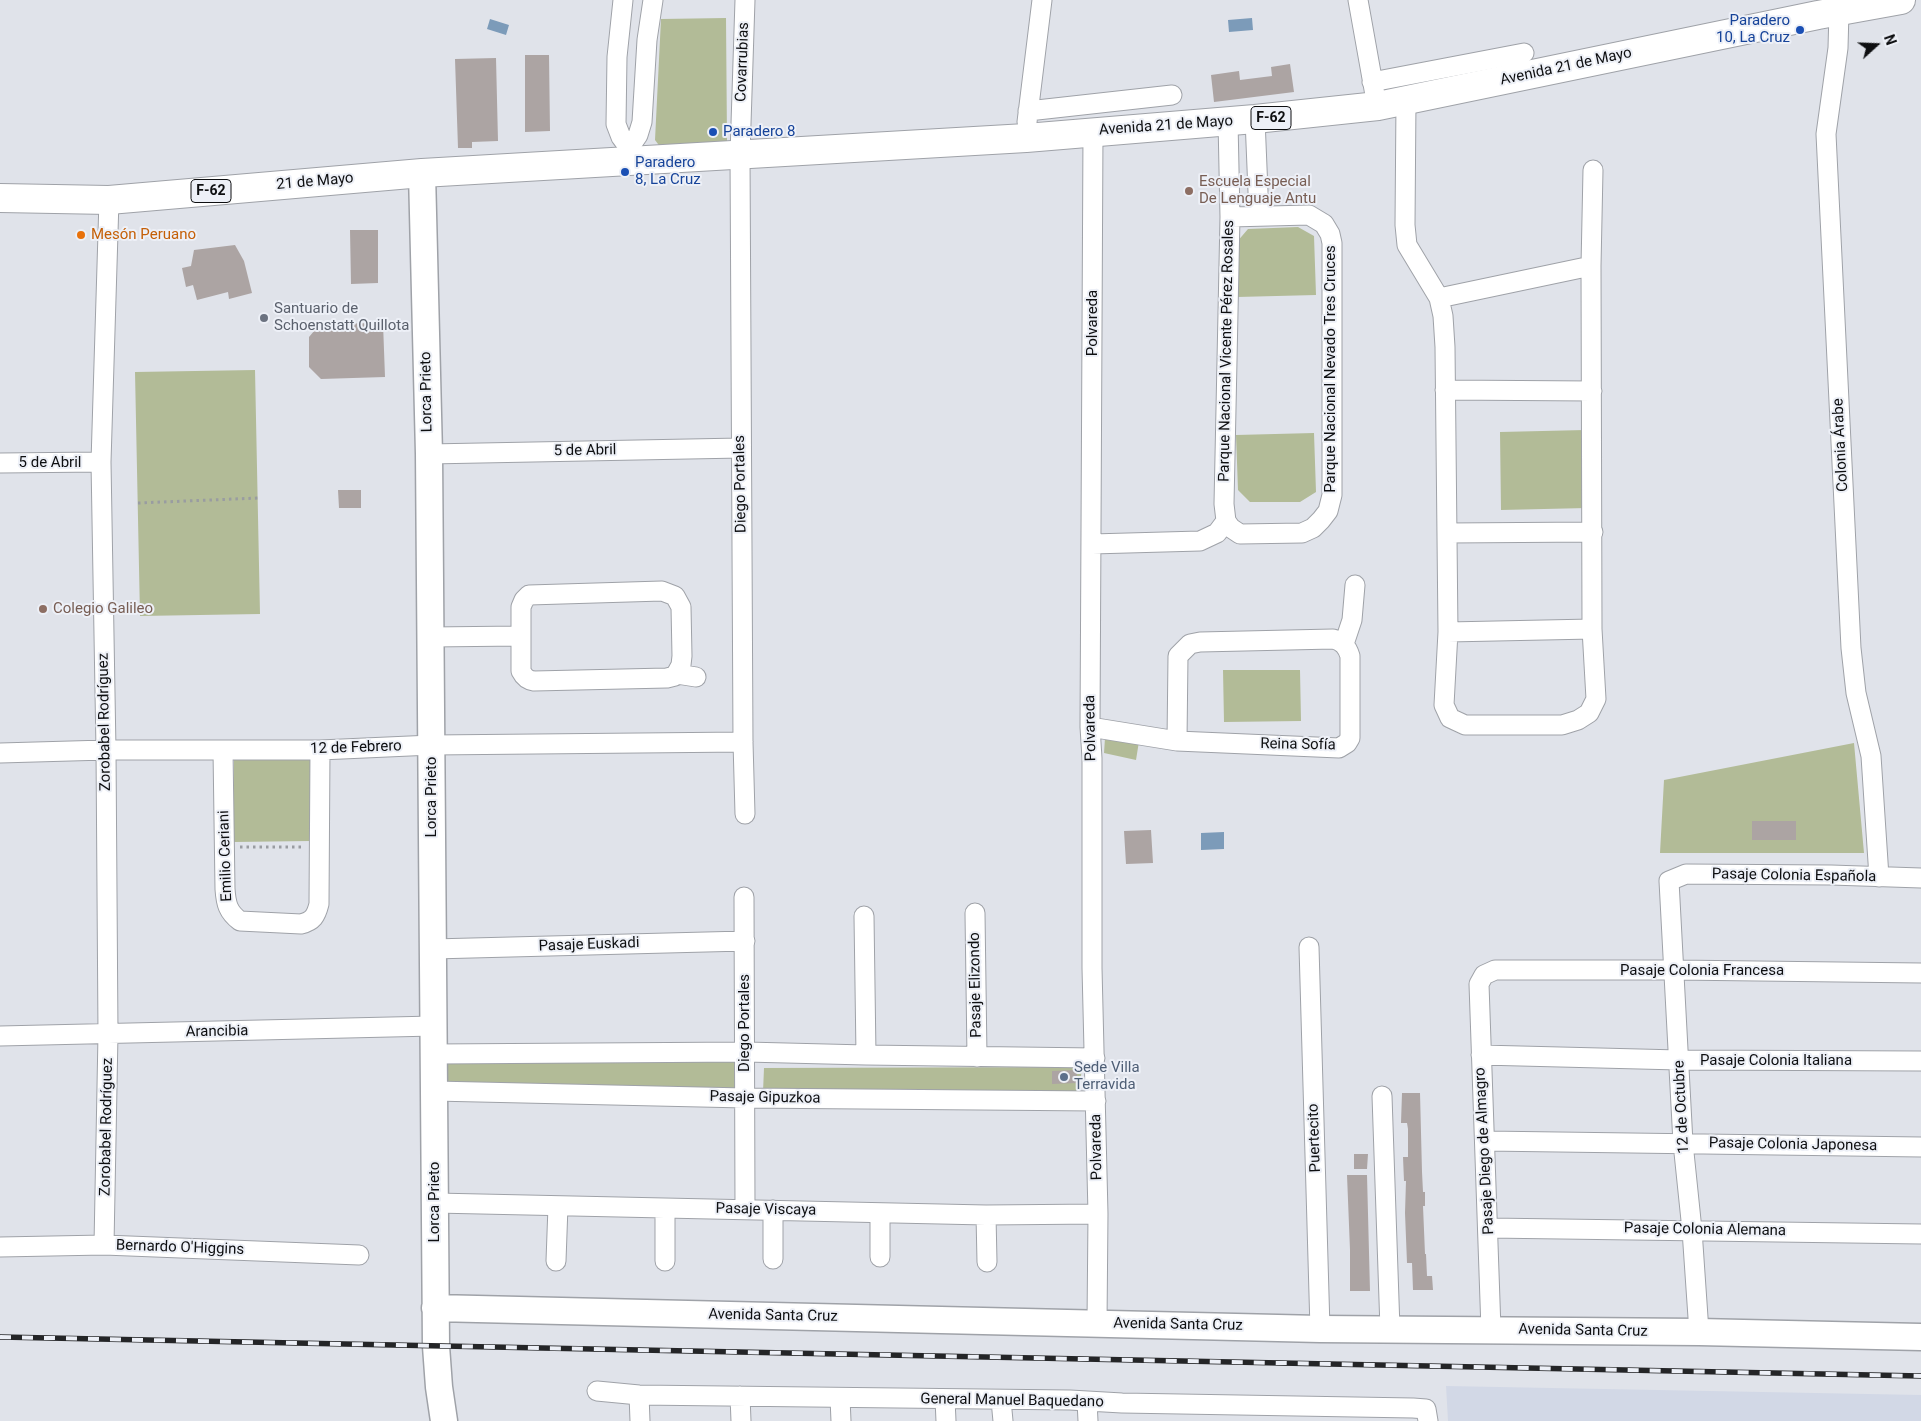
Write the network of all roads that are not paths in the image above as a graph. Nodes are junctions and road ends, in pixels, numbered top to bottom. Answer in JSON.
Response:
{"nodes":[{"id":1,"x":623,"y":0,"type":"edge"},
{"id":2,"x":652,"y":0,"type":"edge"},
{"id":3,"x":745,"y":0,"type":"edge"},
{"id":4,"x":1042,"y":0,"type":"edge"},
{"id":5,"x":1358,"y":0,"type":"edge"},
{"id":6,"x":1902,"y":0,"type":"edge"},
{"id":7,"x":1839,"y":11,"type":"junction"},
{"id":8,"x":1524,"y":53,"type":"dead end"},
{"id":9,"x":1375,"y":94,"type":"junction"},
{"id":10,"x":1172,"y":95,"type":"dead end"},
{"id":11,"x":1406,"y":100,"type":"junction"},
{"id":12,"x":1028,"y":111,"type":"junction"},
{"id":13,"x":1255,"y":119,"type":"junction"},
{"id":14,"x":1228,"y":121,"type":"junction"},
{"id":15,"x":1093,"y":132,"type":"junction"},
{"id":16,"x":1026,"y":138,"type":"junction"},
{"id":17,"x":630,"y":154,"type":"junction"},
{"id":18,"x":740,"y":155,"type":"junction"},
{"id":19,"x":1593,"y":170,"type":"dead end"},
{"id":20,"x":422,"y":173,"type":"junction"},
{"id":21,"x":0,"y":198,"type":"edge"},
{"id":22,"x":109,"y":200,"type":"junction"},
{"id":23,"x":1230,"y":216,"type":"junction"},
{"id":24,"x":1259,"y":216,"type":"junction"},
{"id":25,"x":1591,"y":266,"type":"junction"},
{"id":26,"x":1439,"y":298,"type":"junction"},
{"id":27,"x":1445,"y":390,"type":"junction"},
{"id":28,"x":1592,"y":391,"type":"junction"},
{"id":29,"x":741,"y":448,"type":"junction"},
{"id":30,"x":429,"y":454,"type":"junction"},
{"id":31,"x":101,"y":462,"type":"junction"},
{"id":32,"x":0,"y":463,"type":"edge"},
{"id":33,"x":1226,"y":521,"type":"junction"},
{"id":34,"x":1593,"y":532,"type":"junction"},
{"id":35,"x":1448,"y":533,"type":"junction"},
{"id":36,"x":1092,"y":544,"type":"junction"},
{"id":37,"x":1355,"y":585,"type":"dead end"},
{"id":38,"x":1592,"y":628,"type":"junction"},
{"id":39,"x":1448,"y":632,"type":"junction"},
{"id":40,"x":520,"y":636,"type":"junction"},
{"id":41,"x":430,"y":637,"type":"junction"},
{"id":42,"x":1344,"y":644,"type":"junction"},
{"id":43,"x":677,"y":674,"type":"junction"},
{"id":44,"x":696,"y":677,"type":"dead end"},
{"id":45,"x":1090,"y":727,"type":"junction"},
{"id":46,"x":1177,"y":741,"type":"junction"},
{"id":47,"x":743,"y":742,"type":"junction"},
{"id":48,"x":432,"y":745,"type":"junction"},
{"id":49,"x":106,"y":750,"type":"junction"},
{"id":50,"x":223,"y":750,"type":"junction"},
{"id":51,"x":320,"y":750,"type":"junction"},
{"id":52,"x":0,"y":753,"type":"edge"},
{"id":53,"x":745,"y":814,"type":"dead end"},
{"id":54,"x":1879,"y":878,"type":"junction"},
{"id":55,"x":1921,"y":878,"type":"edge"},
{"id":56,"x":1669,"y":881,"type":"joint"},
{"id":57,"x":744,"y":897,"type":"dead end"},
{"id":58,"x":975,"y":913,"type":"dead end"},
{"id":59,"x":864,"y":916,"type":"dead end"},
{"id":60,"x":745,"y":940,"type":"junction"},
{"id":61,"x":1310,"y":947,"type":"dead end"},
{"id":62,"x":433,"y":949,"type":"junction"},
{"id":63,"x":1675,"y":970,"type":"junction"},
{"id":64,"x":1921,"y":973,"type":"edge"},
{"id":65,"x":1484,"y":975,"type":"joint"},
{"id":66,"x":434,"y":1026,"type":"junction"},
{"id":67,"x":108,"y":1034,"type":"junction"},
{"id":68,"x":0,"y":1036,"type":"edge"},
{"id":69,"x":746,"y":1052,"type":"junction"},
{"id":70,"x":434,"y":1054,"type":"junction"},
{"id":71,"x":866,"y":1055,"type":"junction"},
{"id":72,"x":1481,"y":1055,"type":"junction"},
{"id":73,"x":977,"y":1057,"type":"junction"},
{"id":74,"x":1094,"y":1058,"type":"junction"},
{"id":75,"x":1679,"y":1060,"type":"junction"},
{"id":76,"x":1921,"y":1061,"type":"edge"},
{"id":77,"x":434,"y":1091,"type":"junction"},
{"id":78,"x":1382,"y":1096,"type":"dead end"},
{"id":79,"x":745,"y":1098,"type":"junction"},
{"id":80,"x":1096,"y":1101,"type":"junction"},
{"id":81,"x":1486,"y":1141,"type":"junction"},
{"id":82,"x":1684,"y":1143,"type":"junction"},
{"id":83,"x":1921,"y":1147,"type":"edge"},
{"id":84,"x":435,"y":1204,"type":"junction"},
{"id":85,"x":558,"y":1206,"type":"junction"},
{"id":86,"x":665,"y":1209,"type":"junction"},
{"id":87,"x":745,"y":1209,"type":"junction"},
{"id":88,"x":774,"y":1210,"type":"junction"},
{"id":89,"x":880,"y":1213,"type":"junction"},
{"id":90,"x":1098,"y":1214,"type":"junction"},
{"id":91,"x":986,"y":1215,"type":"junction"},
{"id":92,"x":1489,"y":1228,"type":"junction"},
{"id":93,"x":1692,"y":1230,"type":"junction"},
{"id":94,"x":1921,"y":1234,"type":"edge"},
{"id":95,"x":104,"y":1245,"type":"junction"},
{"id":96,"x":0,"y":1247,"type":"edge"},
{"id":97,"x":359,"y":1255,"type":"dead end"},
{"id":98,"x":880,"y":1257,"type":"dead end"},
{"id":99,"x":773,"y":1259,"type":"dead end"},
{"id":100,"x":556,"y":1261,"type":"dead end"},
{"id":101,"x":665,"y":1261,"type":"dead end"},
{"id":102,"x":987,"y":1262,"type":"dead end"},
{"id":103,"x":435,"y":1308,"type":"junction"},
{"id":104,"x":1097,"y":1323,"type":"junction"},
{"id":105,"x":1320,"y":1329,"type":"junction"},
{"id":106,"x":1390,"y":1329,"type":"junction"},
{"id":107,"x":1491,"y":1330,"type":"junction"},
{"id":108,"x":1699,"y":1332,"type":"junction"},
{"id":109,"x":1921,"y":1337,"type":"edge"},
{"id":110,"x":597,"y":1391,"type":"dead end"},
{"id":111,"x":639,"y":1395,"type":"junction"},
{"id":112,"x":740,"y":1396,"type":"junction"},
{"id":113,"x":840,"y":1398,"type":"junction"},
{"id":114,"x":945,"y":1399,"type":"junction"},
{"id":115,"x":1001,"y":1400,"type":"junction"},
{"id":116,"x":1087,"y":1401,"type":"junction"},
{"id":117,"x":1427,"y":1415,"type":"edge"},
{"id":118,"x":444,"y":1421,"type":"edge"},
{"id":119,"x":640,"y":1421,"type":"edge"},
{"id":120,"x":741,"y":1421,"type":"edge"},
{"id":121,"x":841,"y":1421,"type":"edge"},
{"id":122,"x":946,"y":1421,"type":"edge"},
{"id":123,"x":1003,"y":1421,"type":"edge"},
{"id":124,"x":1088,"y":1421,"type":"edge"}],
"edges":[{"from":1,"to":17,"type":"street"},
{"from":2,"to":17,"type":"street"},
{"from":3,"to":18,"type":"street","name":"Covarrubias"},
{"from":4,"to":12,"type":"street"},
{"from":5,"to":9,"type":"street"},
{"from":6,"to":7,"type":"main road","name":"Avenida 21 de Mayo","number":"F-62"},
{"from":7,"to":11,"type":"main road","name":"Avenida 21 de Mayo","number":"F-62"},
{"from":7,"to":54,"type":"street","name":"Colonia Árabe"},
{"from":8,"to":9,"type":"street"},
{"from":9,"to":11,"type":"main road","name":"Avenida 21 de Mayo","number":"F-62"},
{"from":9,"to":13,"type":"main road","name":"Avenida 21 de Mayo","number":"F-62"},
{"from":10,"to":12,"type":"street"},
{"from":11,"to":26,"type":"street"},
{"from":12,"to":16,"type":"street"},
{"from":13,"to":14,"type":"main road","name":"Avenida 21 de Mayo","number":"F-62"},
{"from":13,"to":24,"type":"street"},
{"from":14,"to":15,"type":"main road","name":"Avenida 21 de Mayo","number":"F-62"},
{"from":14,"to":23,"type":"street","name":"Parque Nacional Vicente Pérez Rosales"},
{"from":15,"to":16,"type":"main road","name":"Avenida 21 de Mayo","number":"F-62"},
{"from":15,"to":36,"type":"street","name":"Polvareda"},
{"from":16,"to":18,"type":"main road","name":"Avenida 21 de Mayo","number":"F-62"},
{"from":17,"to":18,"type":"main road","name":"Avenida 21 de Mayo","number":"F-62"},
{"from":17,"to":20,"type":"main road","name":"21 de Mayo","number":"F-62"},
{"from":18,"to":29,"type":"street","name":"Diego Portales"},
{"from":19,"to":25,"type":"street"},
{"from":20,"to":22,"type":"main road","name":"21 de Mayo","number":"F-62"},
{"from":20,"to":30,"type":"main road","name":"Lorca Prieto"},
{"from":21,"to":22,"type":"main road","name":"21 de Mayo","number":"F-62"},
{"from":22,"to":31,"type":"street","name":"Zorobabel Rodríguez"},
{"from":23,"to":24,"type":"street","name":"Parque Nacional Nevado Tres Cruces"},
{"from":23,"to":33,"type":"street","name":"Parque Nacional Vicente Pérez Rosales"},
{"from":24,"to":33,"type":"street","name":"Parque Nacional Nevado Tres Cruces"},
{"from":25,"to":26,"type":"street"},
{"from":25,"to":28,"type":"street"},
{"from":26,"to":27,"type":"street"},
{"from":27,"to":28,"type":"street"},
{"from":27,"to":35,"type":"street"},
{"from":28,"to":34,"type":"street"},
{"from":29,"to":30,"type":"street","name":"5 de Abril"},
{"from":29,"to":47,"type":"street","name":"Diego Portales"},
{"from":30,"to":41,"type":"main road","name":"Lorca Prieto"},
{"from":31,"to":32,"type":"street","name":"5 de Abril"},
{"from":31,"to":49,"type":"street","name":"Zorobabel Rodríguez"},
{"from":33,"to":36,"type":"street"},
{"from":34,"to":35,"type":"street"},
{"from":34,"to":38,"type":"street"},
{"from":35,"to":39,"type":"street"},
{"from":36,"to":45,"type":"street","name":"Polvareda"},
{"from":37,"to":42,"type":"street"},
{"from":38,"to":39,"type":"street"},
{"from":38,"to":39,"type":"street"},
{"from":40,"to":41,"type":"street"},
{"from":40,"to":43,"type":"street"},
{"from":40,"to":43,"type":"street"},
{"from":41,"to":48,"type":"main road","name":"Lorca Prieto"},
{"from":42,"to":46,"type":"street"},
{"from":42,"to":46,"type":"street","name":"Reina Sofía"},
{"from":43,"to":44,"type":"street"},
{"from":45,"to":46,"type":"street","name":"Reina Sofía"},
{"from":45,"to":74,"type":"street","name":"Polvareda"},
{"from":47,"to":48,"type":"street","name":"12 de Febrero"},
{"from":47,"to":53,"type":"street","name":"Diego Portales"},
{"from":48,"to":51,"type":"street","name":"12 de Febrero"},
{"from":48,"to":62,"type":"main road","name":"Lorca Prieto"},
{"from":49,"to":50,"type":"street","name":"12 de Febrero"},
{"from":49,"to":52,"type":"street","name":"12 de Febrero"},
{"from":49,"to":67,"type":"street","name":"Zorobabel Rodríguez"},
{"from":50,"to":51,"type":"street","name":"12 de Febrero"},
{"from":50,"to":51,"type":"street","name":"Emilio Ceriani"},
{"from":54,"to":55,"type":"street","name":"Pasaje Colonia Española"},
{"from":54,"to":56,"type":"street","name":"Pasaje Colonia Española"},
{"from":56,"to":63,"type":"street","name":"12 de Octubre"},
{"from":57,"to":60,"type":"street","name":"Diego Portales"},
{"from":58,"to":73,"type":"street","name":"Pasaje Elizondo"},
{"from":59,"to":71,"type":"street"},
{"from":60,"to":62,"type":"street","name":"Pasaje Euskadi"},
{"from":60,"to":69,"type":"street","name":"Diego Portales"},
{"from":61,"to":105,"type":"street","name":"Puertecito"},
{"from":62,"to":66,"type":"main road","name":"Lorca Prieto"},
{"from":63,"to":64,"type":"street","name":"Pasaje Colonia Francesa"},
{"from":63,"to":65,"type":"street","name":"Pasaje Colonia Francesa"},
{"from":63,"to":75,"type":"street","name":"12 de Octubre"},
{"from":65,"to":72,"type":"street","name":"Pasaje Diego de Almagro"},
{"from":66,"to":67,"type":"street","name":"Arancibia"},
{"from":66,"to":70,"type":"main road","name":"Lorca Prieto"},
{"from":67,"to":68,"type":"street","name":"Arancibia"},
{"from":67,"to":95,"type":"street","name":"Zorobabel Rodríguez"},
{"from":69,"to":70,"type":"street"},
{"from":69,"to":71,"type":"street"},
{"from":69,"to":79,"type":"street","name":"Diego Portales"},
{"from":70,"to":77,"type":"main road","name":"Lorca Prieto"},
{"from":71,"to":73,"type":"street"},
{"from":72,"to":75,"type":"street","name":"Pasaje Colonia Italiana"},
{"from":72,"to":81,"type":"street","name":"Pasaje Diego de Almagro"},
{"from":73,"to":74,"type":"street"},
{"from":74,"to":80,"type":"street","name":"Polvareda"},
{"from":75,"to":76,"type":"street","name":"Pasaje Colonia Italiana"},
{"from":75,"to":82,"type":"street","name":"12 de Octubre"},
{"from":77,"to":79,"type":"street","name":"Pasaje Gipuzkoa"},
{"from":77,"to":84,"type":"main road","name":"Lorca Prieto"},
{"from":78,"to":106,"type":"street"},
{"from":79,"to":80,"type":"street","name":"Pasaje Gipuzkoa"},
{"from":79,"to":87,"type":"street","name":"Diego Portales"},
{"from":80,"to":90,"type":"street","name":"Polvareda"},
{"from":81,"to":82,"type":"street","name":"Pasaje Colonia Japonesa"},
{"from":81,"to":92,"type":"street","name":"Pasaje Diego de Almagro"},
{"from":82,"to":83,"type":"street","name":"Pasaje Colonia Japonesa"},
{"from":82,"to":93,"type":"street","name":"12 de Octubre"},
{"from":84,"to":85,"type":"street","name":"Pasaje Viscaya"},
{"from":84,"to":103,"type":"main road","name":"Lorca Prieto"},
{"from":85,"to":86,"type":"street","name":"Pasaje Viscaya"},
{"from":85,"to":100,"type":"street"},
{"from":86,"to":87,"type":"street","name":"Pasaje Viscaya"},
{"from":86,"to":101,"type":"street"},
{"from":87,"to":88,"type":"street","name":"Pasaje Viscaya"},
{"from":88,"to":89,"type":"street","name":"Pasaje Viscaya"},
{"from":88,"to":99,"type":"street"},
{"from":89,"to":91,"type":"street","name":"Pasaje Viscaya"},
{"from":89,"to":98,"type":"street"},
{"from":90,"to":91,"type":"street","name":"Pasaje Viscaya"},
{"from":90,"to":104,"type":"street","name":"Polvareda"},
{"from":91,"to":102,"type":"street"},
{"from":92,"to":93,"type":"street","name":"Pasaje Colonia Alemana"},
{"from":92,"to":107,"type":"street","name":"Pasaje Diego de Almagro"},
{"from":93,"to":94,"type":"street","name":"Pasaje Colonia Alemana"},
{"from":93,"to":108,"type":"street","name":"12 de Octubre"},
{"from":95,"to":96,"type":"street","name":"Bernardo O'Higgins"},
{"from":95,"to":97,"type":"street","name":"Bernardo O'Higgins"},
{"from":103,"to":104,"type":"main road","name":"Avenida Santa Cruz"},
{"from":103,"to":118,"type":"main road","name":"Lorca Prieto"},
{"from":104,"to":105,"type":"main road","name":"Avenida Santa Cruz"},
{"from":105,"to":106,"type":"main road","name":"Avenida Santa Cruz"},
{"from":106,"to":107,"type":"main road","name":"Avenida Santa Cruz"},
{"from":107,"to":108,"type":"main road","name":"Avenida Santa Cruz"},
{"from":108,"to":109,"type":"main road","name":"Avenida Santa Cruz"},
{"from":110,"to":111,"type":"street","name":"General Manuel Baquedano"},
{"from":111,"to":112,"type":"street","name":"General Manuel Baquedano"},
{"from":111,"to":119,"type":"street"},
{"from":112,"to":113,"type":"street","name":"General Manuel Baquedano"},
{"from":112,"to":120,"type":"street"},
{"from":113,"to":114,"type":"street","name":"General Manuel Baquedano"},
{"from":113,"to":121,"type":"street"},
{"from":114,"to":115,"type":"street","name":"General Manuel Baquedano"},
{"from":114,"to":122,"type":"street"},
{"from":115,"to":116,"type":"street","name":"General Manuel Baquedano"},
{"from":115,"to":123,"type":"street"},
{"from":116,"to":117,"type":"street","name":"General Manuel Baquedano"},
{"from":116,"to":124,"type":"street"}]}
